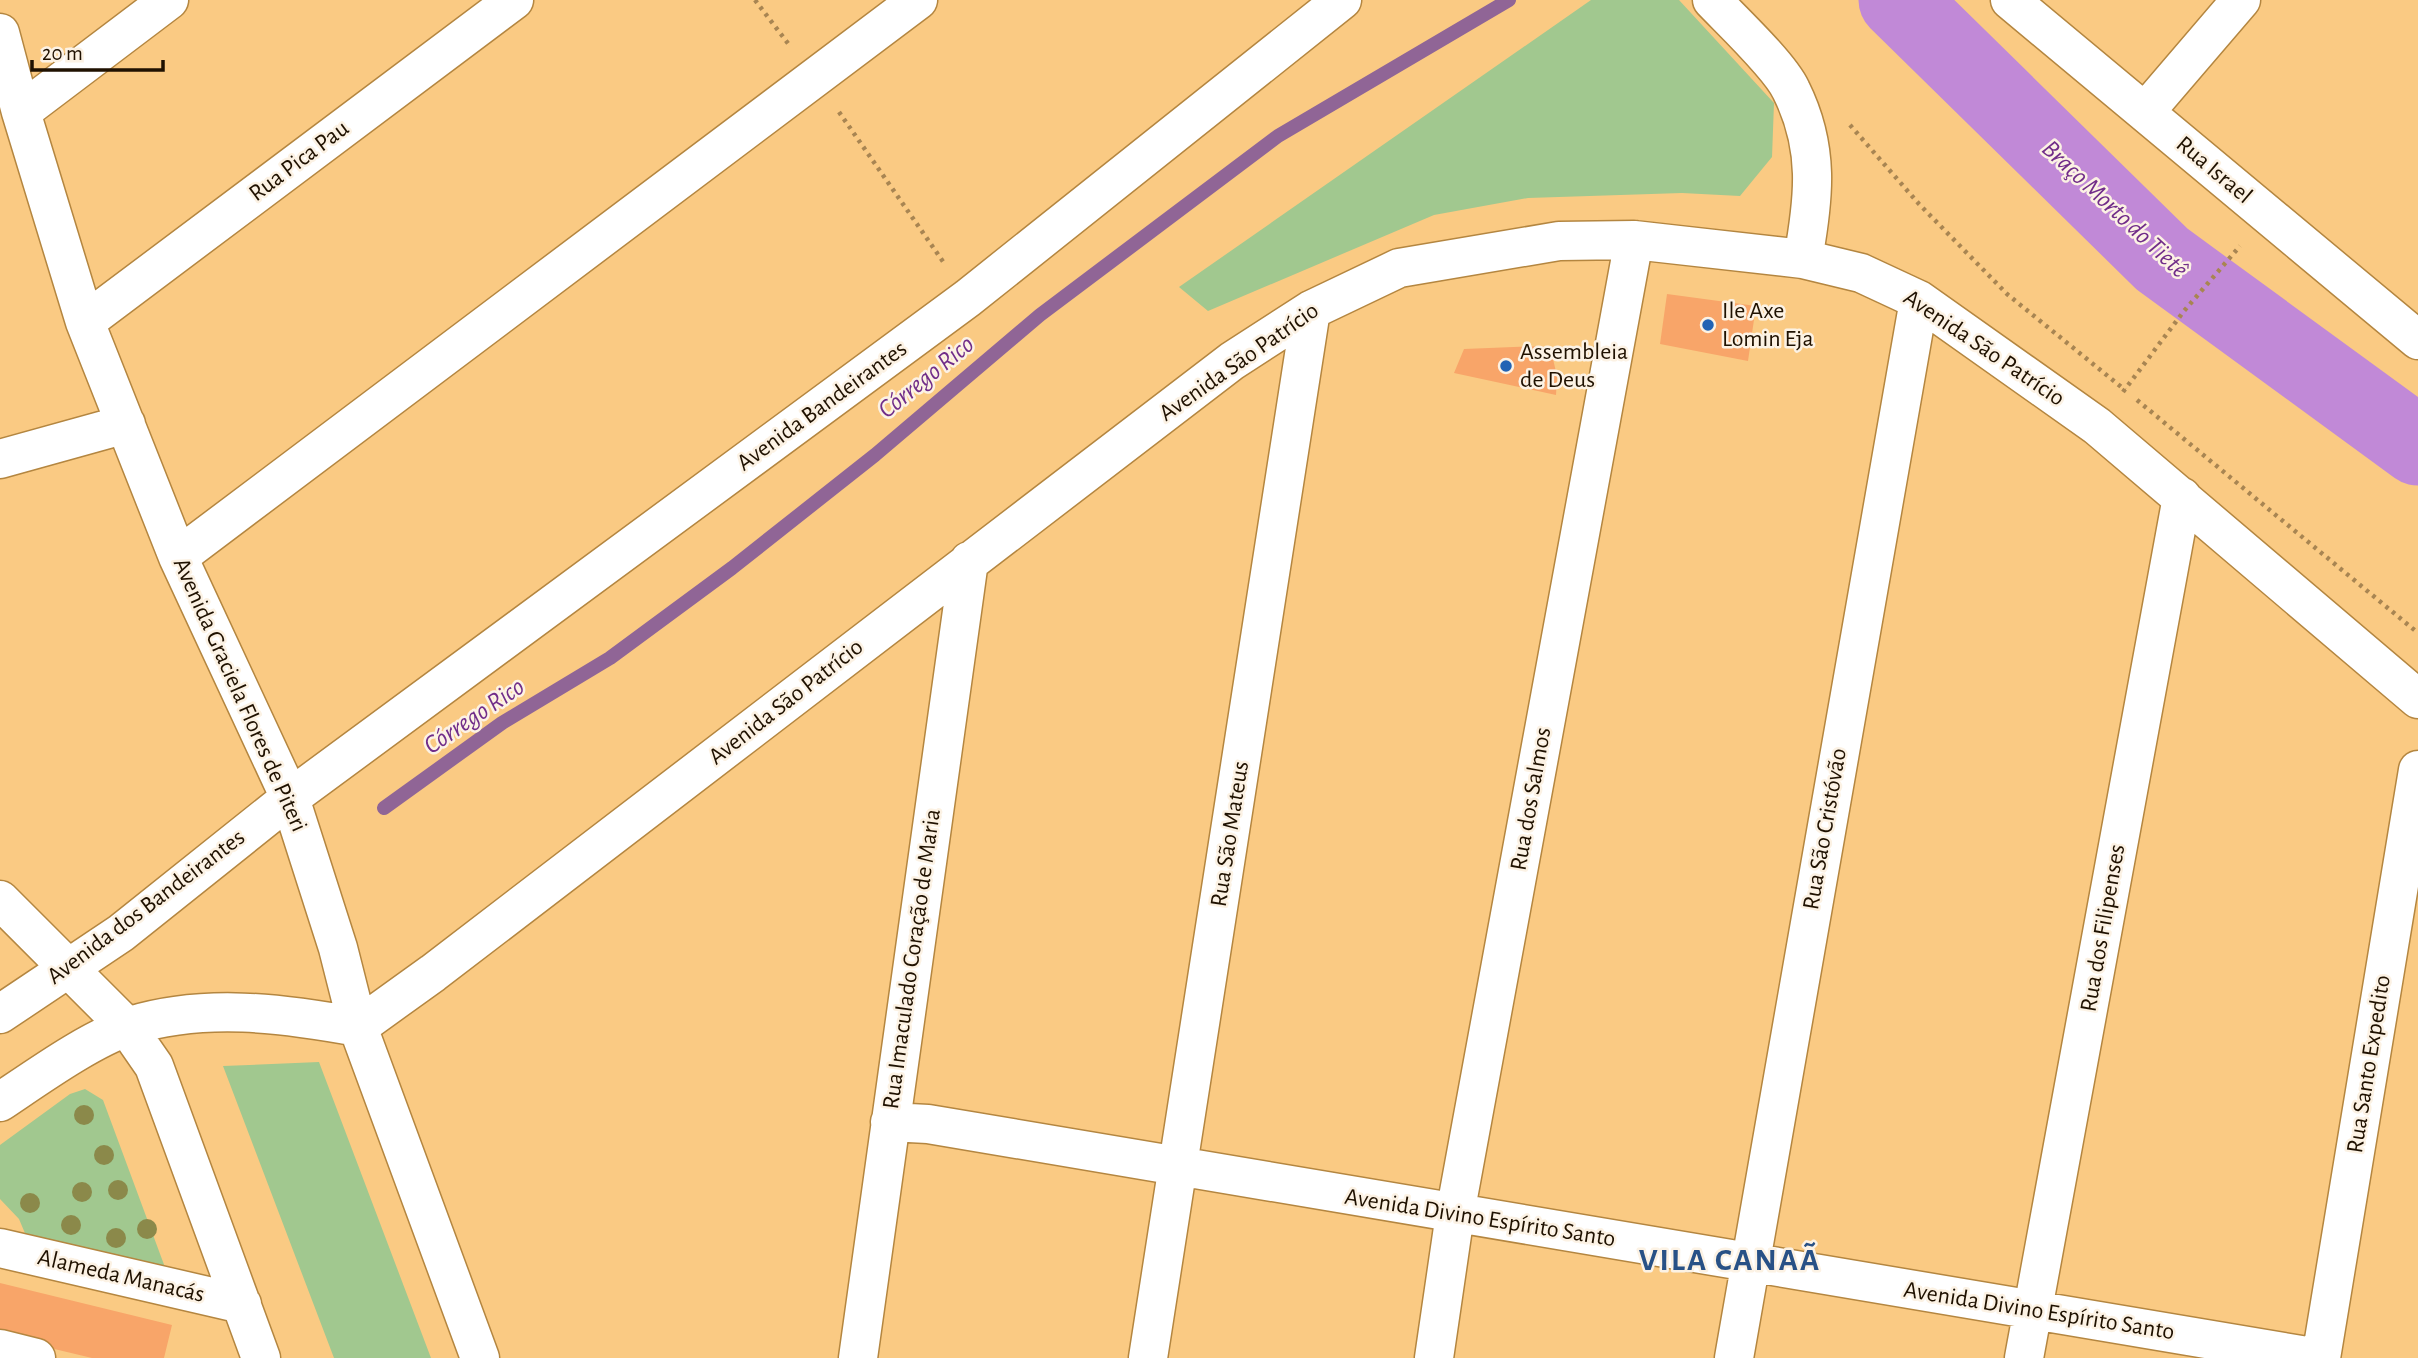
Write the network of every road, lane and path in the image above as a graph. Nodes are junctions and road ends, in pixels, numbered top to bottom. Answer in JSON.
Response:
{"nodes":[{"id":1,"x":169,"y":0,"type":"edge"},
{"id":2,"x":514,"y":0,"type":"edge"},
{"id":3,"x":755,"y":0,"type":"edge"},
{"id":4,"x":918,"y":0,"type":"edge"},
{"id":5,"x":1342,"y":0,"type":"edge"},
{"id":6,"x":1712,"y":0,"type":"edge"},
{"id":7,"x":2010,"y":0,"type":"edge"},
{"id":8,"x":2241,"y":0,"type":"edge"},
{"id":9,"x":0,"y":33,"type":"edge"},
{"id":10,"x":814,"y":76,"type":"junction"},
{"id":11,"x":20,"y":112,"type":"junction"},
{"id":12,"x":2145,"y":112,"type":"junction"},
{"id":13,"x":1848,"y":123,"type":"dead end"},
{"id":14,"x":1634,"y":240,"type":"junction"},
{"id":15,"x":2242,"y":244,"type":"dead end"},
{"id":16,"x":1803,"y":259,"type":"junction"},
{"id":17,"x":968,"y":298,"type":"junction"},
{"id":18,"x":1919,"y":300,"type":"junction"},
{"id":19,"x":1311,"y":310,"type":"junction"},
{"id":20,"x":85,"y":322,"type":"junction"},
{"id":21,"x":2418,"y":340,"type":"edge"},
{"id":22,"x":2125,"y":390,"type":"junction"},
{"id":23,"x":126,"y":424,"type":"junction"},
{"id":24,"x":2097,"y":426,"type":"junction"},
{"id":25,"x":0,"y":459,"type":"edge"},
{"id":26,"x":2182,"y":497,"type":"junction"},
{"id":27,"x":178,"y":557,"type":"junction"},
{"id":28,"x":969,"y":561,"type":"junction"},
{"id":29,"x":2418,"y":633,"type":"edge"},
{"id":30,"x":2418,"y":699,"type":"edge"},
{"id":31,"x":2418,"y":770,"type":"edge"},
{"id":32,"x":290,"y":798,"type":"junction"},
{"id":33,"x":0,"y":900,"type":"edge"},
{"id":34,"x":71,"y":967,"type":"junction"},
{"id":35,"x":0,"y":1014,"type":"edge"},
{"id":36,"x":127,"y":1027,"type":"junction"},
{"id":37,"x":358,"y":1027,"type":"junction"},
{"id":38,"x":0,"y":1102,"type":"edge"},
{"id":39,"x":890,"y":1122,"type":"junction"},
{"id":40,"x":1179,"y":1168,"type":"junction"},
{"id":41,"x":1455,"y":1214,"type":"junction"},
{"id":42,"x":0,"y":1248,"type":"edge"},
{"id":43,"x":1749,"y":1263,"type":"junction"},
{"id":44,"x":242,"y":1304,"type":"junction"},
{"id":45,"x":2032,"y":1310,"type":"junction"},
{"id":46,"x":0,"y":1349,"type":"edge"},
{"id":47,"x":36,"y":1358,"type":"edge"},
{"id":48,"x":261,"y":1358,"type":"edge"},
{"id":49,"x":480,"y":1358,"type":"edge"},
{"id":50,"x":858,"y":1358,"type":"edge"},
{"id":51,"x":1148,"y":1358,"type":"edge"},
{"id":52,"x":1434,"y":1358,"type":"edge"},
{"id":53,"x":1734,"y":1358,"type":"edge"},
{"id":54,"x":2024,"y":1358,"type":"edge"},
{"id":55,"x":2320,"y":1358,"type":"edge"}],
"edges":[{"from":1,"to":11,"type":"street"},
{"from":2,"to":20,"type":"street","name":"Rua Pica Pau"},
{"from":3,"to":10,"type":"path"},
{"from":4,"to":10,"type":"street"},
{"from":5,"to":17,"type":"street","name":"Avenida Bandeirantes"},
{"from":6,"to":16,"type":"street"},
{"from":7,"to":12,"type":"street","name":"Rua Israel"},
{"from":8,"to":12,"type":"street"},
{"from":9,"to":11,"type":"street","name":"Avenida Graciela Flores de Piteri"},
{"from":10,"to":17,"type":"path"},
{"from":10,"to":27,"type":"street"},
{"from":11,"to":20,"type":"street","name":"Avenida Graciela Flores de Piteri"},
{"from":12,"to":21,"type":"street","name":"Rua Israel"},
{"from":13,"to":22,"type":"path"},
{"from":14,"to":16,"type":"street","name":"Avenida São Patrício"},
{"from":14,"to":19,"type":"street","name":"Avenida São Patrício"},
{"from":14,"to":41,"type":"street","name":"Rua dos Salmos"},
{"from":15,"to":22,"type":"path"},
{"from":16,"to":18,"type":"street","name":"Avenida São Patrício"},
{"from":17,"to":32,"type":"street","name":"Avenida Bandeirantes"},
{"from":18,"to":24,"type":"street","name":"Avenida São Patrício"},
{"from":18,"to":43,"type":"street","name":"Rua São Cristóvão"},
{"from":19,"to":28,"type":"street","name":"Avenida São Patrício"},
{"from":19,"to":40,"type":"street","name":"Rua São Mateus"},
{"from":20,"to":23,"type":"street","name":"Avenida Graciela Flores de Piteri"},
{"from":22,"to":24,"type":"path"},
{"from":22,"to":29,"type":"path"},
{"from":23,"to":25,"type":"street"},
{"from":23,"to":27,"type":"street","name":"Avenida Graciela Flores de Piteri"},
{"from":24,"to":26,"type":"street","name":"Avenida São Patrício"},
{"from":26,"to":30,"type":"street","name":"Avenida São Patrício"},
{"from":26,"to":45,"type":"street","name":"Rua dos Filipenses"},
{"from":27,"to":32,"type":"street","name":"Avenida Graciela Flores de Piteri"},
{"from":28,"to":37,"type":"street","name":"Avenida São Patrício"},
{"from":28,"to":39,"type":"street","name":"Rua Imaculado Coração de Maria"},
{"from":31,"to":55,"type":"street","name":"Rua Santo Expedito"},
{"from":32,"to":34,"type":"street","name":"Avenida dos Bandeirantes"},
{"from":32,"to":37,"type":"street","name":"Avenida Graciela Flores de Piteri"},
{"from":33,"to":34,"type":"street"},
{"from":34,"to":35,"type":"street","name":"Avenida dos Bandeirantes"},
{"from":34,"to":36,"type":"street"},
{"from":36,"to":37,"type":"street"},
{"from":36,"to":38,"type":"street"},
{"from":36,"to":44,"type":"street"},
{"from":37,"to":49,"type":"street","name":"Avenida Graciela Flores de Piteri"},
{"from":39,"to":40,"type":"street","name":"Avenida Divino Espírito Santo"},
{"from":39,"to":50,"type":"street","name":"Rua Imaculado Coração de Maria"},
{"from":40,"to":41,"type":"street","name":"Avenida Divino Espírito Santo"},
{"from":40,"to":51,"type":"street","name":"Rua São Mateus"},
{"from":41,"to":43,"type":"street","name":"Avenida Divino Espírito Santo"},
{"from":41,"to":52,"type":"street","name":"Rua dos Salmos"},
{"from":42,"to":44,"type":"street","name":"Alameda Manacás"},
{"from":43,"to":45,"type":"street","name":"Avenida Divino Espírito Santo"},
{"from":43,"to":53,"type":"street","name":"Rua São Cristóvão"},
{"from":44,"to":48,"type":"street"},
{"from":45,"to":54,"type":"street","name":"Rua dos Filipenses"},
{"from":45,"to":55,"type":"street","name":"Avenida Divino Espírito Santo"},
{"from":46,"to":47,"type":"street"}]}
